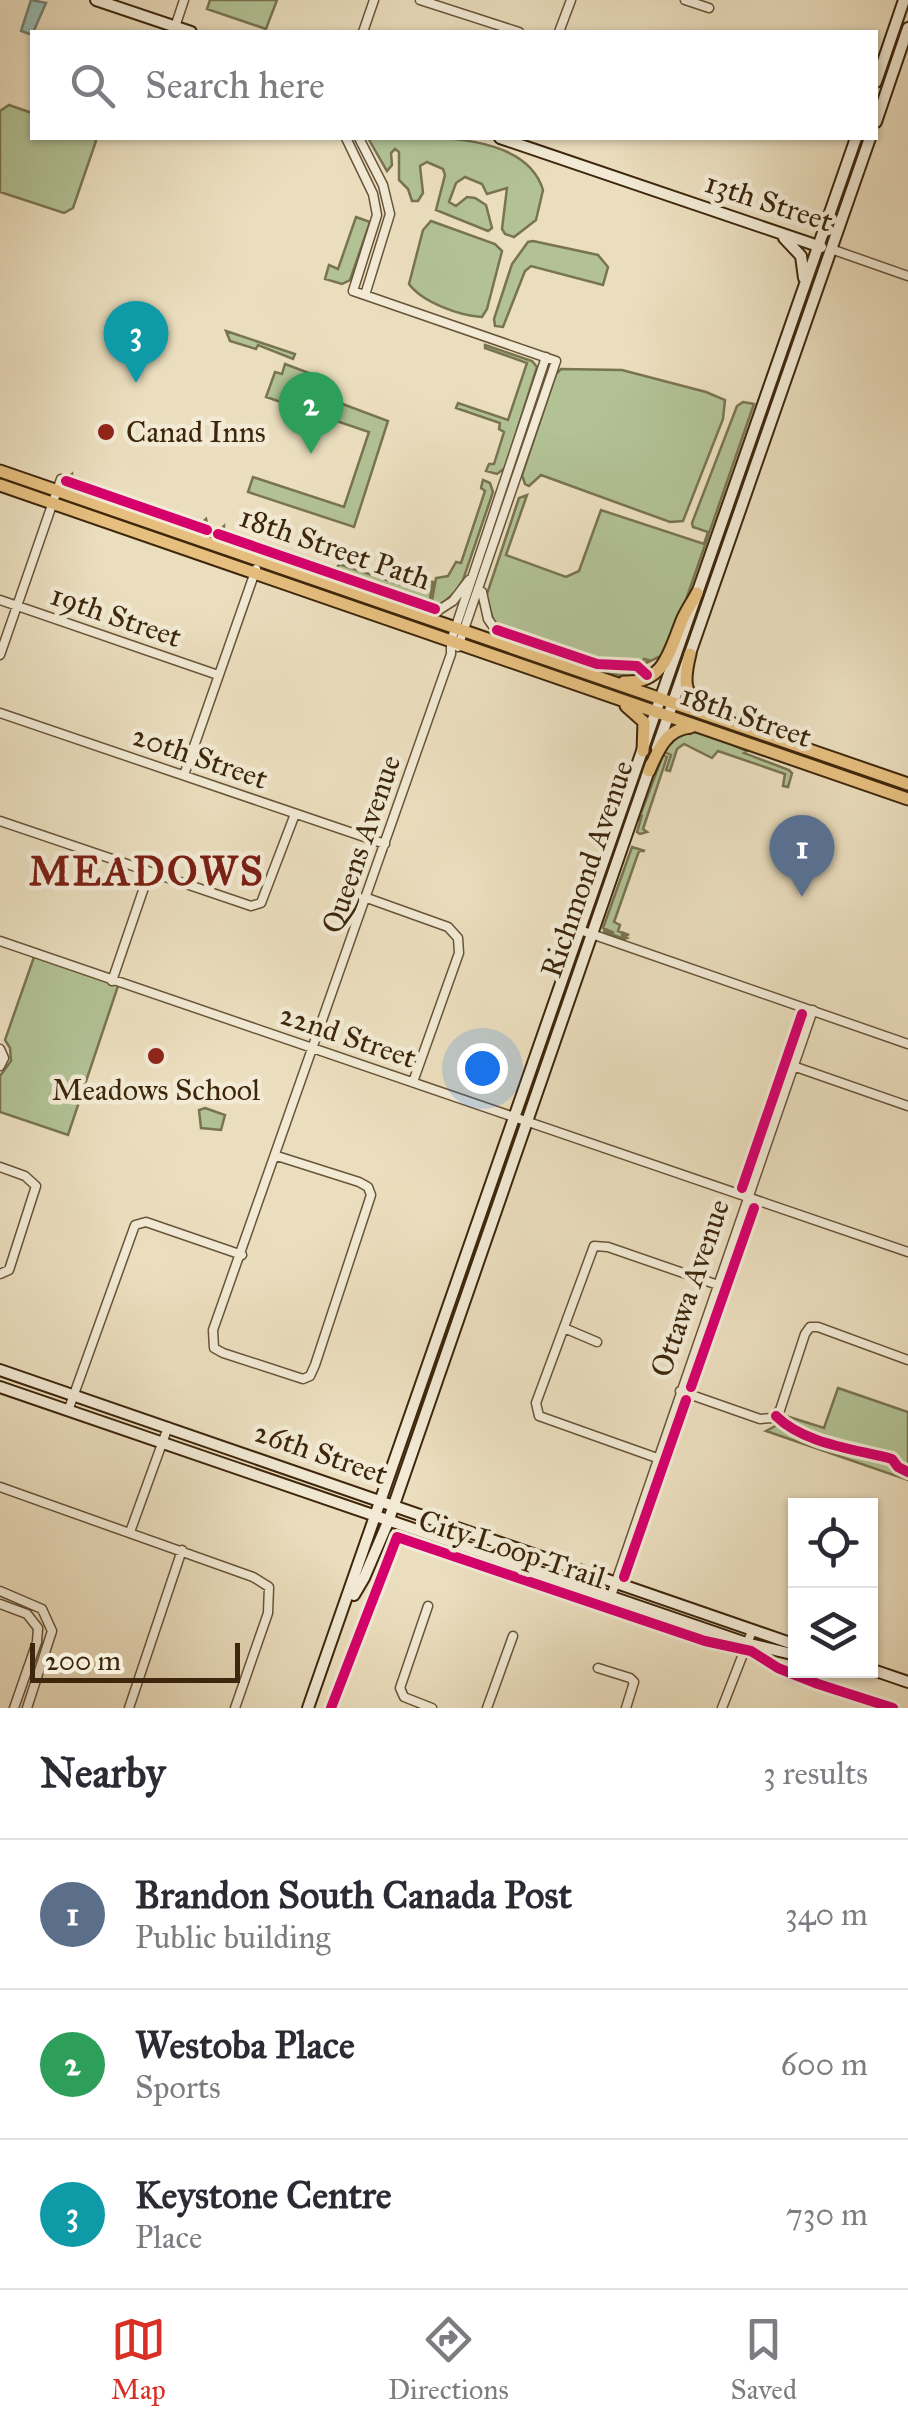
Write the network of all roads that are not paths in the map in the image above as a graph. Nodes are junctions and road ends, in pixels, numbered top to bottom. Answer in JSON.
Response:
{"nodes":[{"id":1,"x":96,"y":0,"type":"edge"},
{"id":2,"x":184,"y":0,"type":"edge"},
{"id":3,"x":374,"y":0,"type":"edge"},
{"id":4,"x":420,"y":0,"type":"edge"},
{"id":5,"x":570,"y":0,"type":"edge"},
{"id":6,"x":686,"y":0,"type":"edge"},
{"id":7,"x":904,"y":0,"type":"edge"},
{"id":8,"x":709,"y":8,"type":"dead end"},
{"id":9,"x":175,"y":27,"type":"junction"},
{"id":10,"x":908,"y":28,"type":"edge"},
{"id":11,"x":185,"y":30,"type":"edge"},
{"id":12,"x":364,"y":30,"type":"edge"},
{"id":13,"x":513,"y":30,"type":"edge"},
{"id":14,"x":560,"y":30,"type":"edge"},
{"id":15,"x":878,"y":76,"type":"edge"},
{"id":16,"x":878,"y":116,"type":"edge"},
{"id":17,"x":347,"y":140,"type":"edge"},
{"id":18,"x":359,"y":140,"type":"edge"},
{"id":19,"x":855,"y":140,"type":"edge"},
{"id":20,"x":869,"y":140,"type":"edge"},
{"id":21,"x":521,"y":141,"type":"edge"},
{"id":22,"x":779,"y":234,"type":"junction"},
{"id":23,"x":818,"y":246,"type":"junction"},
{"id":24,"x":831,"y":249,"type":"junction"},
{"id":25,"x":908,"y":276,"type":"edge"},
{"id":26,"x":804,"y":290,"type":"junction"},
{"id":27,"x":365,"y":295,"type":"junction"},
{"id":28,"x":546,"y":357,"type":"junction"},
{"id":29,"x":764,"y":401,"type":"junction"},
{"id":30,"x":777,"y":406,"type":"junction"},
{"id":31,"x":0,"y":471,"type":"edge"},
{"id":32,"x":0,"y":485,"type":"edge"},
{"id":33,"x":57,"y":491,"type":"junction"},
{"id":34,"x":257,"y":566,"type":"junction"},
{"id":35,"x":474,"y":572,"type":"junction"},
{"id":36,"x":485,"y":574,"type":"junction"},
{"id":37,"x":698,"y":593,"type":"junction"},
{"id":38,"x":0,"y":600,"type":"edge"},
{"id":39,"x":17,"y":606,"type":"junction"},
{"id":40,"x":416,"y":615,"type":"junction"},
{"id":41,"x":457,"y":640,"type":"junction"},
{"id":42,"x":521,"y":651,"type":"junction"},
{"id":43,"x":690,"y":654,"type":"junction"},
{"id":44,"x":0,"y":655,"type":"edge"},
{"id":45,"x":218,"y":675,"type":"junction"},
{"id":46,"x":604,"y":680,"type":"junction"},
{"id":47,"x":610,"y":695,"type":"junction"},
{"id":48,"x":665,"y":707,"type":"junction"},
{"id":49,"x":0,"y":712,"type":"edge"},
{"id":50,"x":730,"y":723,"type":"junction"},
{"id":51,"x":705,"y":728,"type":"junction"},
{"id":52,"x":642,"y":751,"type":"junction"},
{"id":53,"x":649,"y":771,"type":"junction"},
{"id":54,"x":184,"y":775,"type":"junction"},
{"id":55,"x":908,"y":784,"type":"edge"},
{"id":56,"x":908,"y":798,"type":"edge"},
{"id":57,"x":296,"y":814,"type":"junction"},
{"id":58,"x":0,"y":821,"type":"edge"},
{"id":59,"x":385,"y":844,"type":"junction"},
{"id":60,"x":149,"y":872,"type":"junction"},
{"id":61,"x":367,"y":898,"type":"junction"},
{"id":62,"x":586,"y":932,"type":"junction"},
{"id":63,"x":0,"y":941,"type":"edge"},
{"id":64,"x":112,"y":981,"type":"junction"},
{"id":65,"x":813,"y":1010,"type":"junction"},
{"id":66,"x":908,"y":1044,"type":"edge"},
{"id":67,"x":314,"y":1048,"type":"junction"},
{"id":68,"x":0,"y":1049,"type":"edge"},
{"id":69,"x":0,"y":1066,"type":"edge"},
{"id":70,"x":794,"y":1066,"type":"junction"},
{"id":71,"x":413,"y":1082,"type":"junction"},
{"id":72,"x":908,"y":1106,"type":"edge"},
{"id":73,"x":520,"y":1118,"type":"junction"},
{"id":74,"x":277,"y":1156,"type":"junction"},
{"id":75,"x":0,"y":1168,"type":"edge"},
{"id":76,"x":748,"y":1197,"type":"junction"},
{"id":77,"x":908,"y":1252,"type":"edge"},
{"id":78,"x":242,"y":1254,"type":"junction"},
{"id":79,"x":0,"y":1274,"type":"edge"},
{"id":80,"x":718,"y":1285,"type":"junction"},
{"id":81,"x":564,"y":1328,"type":"junction"},
{"id":82,"x":598,"y":1342,"type":"dead end"},
{"id":83,"x":908,"y":1360,"type":"edge"},
{"id":84,"x":0,"y":1370,"type":"edge"},
{"id":85,"x":0,"y":1387,"type":"edge"},
{"id":86,"x":680,"y":1391,"type":"junction"},
{"id":87,"x":74,"y":1395,"type":"junction"},
{"id":88,"x":68,"y":1412,"type":"junction"},
{"id":89,"x":168,"y":1427,"type":"junction"},
{"id":90,"x":162,"y":1444,"type":"junction"},
{"id":91,"x":657,"y":1458,"type":"junction"},
{"id":92,"x":0,"y":1487,"type":"edge"},
{"id":93,"x":389,"y":1502,"type":"junction"},
{"id":94,"x":382,"y":1520,"type":"junction"},
{"id":95,"x":130,"y":1532,"type":"junction"},
{"id":96,"x":182,"y":1550,"type":"junction"},
{"id":97,"x":615,"y":1583,"type":"junction"},
{"id":98,"x":0,"y":1591,"type":"edge"},
{"id":99,"x":610,"y":1596,"type":"junction"},
{"id":100,"x":0,"y":1604,"type":"edge"},
{"id":101,"x":428,"y":1606,"type":"dead end"},
{"id":102,"x":752,"y":1632,"type":"junction"},
{"id":103,"x":513,"y":1636,"type":"dead end"},
{"id":104,"x":746,"y":1643,"type":"junction"},
{"id":105,"x":788,"y":1643,"type":"edge"},
{"id":106,"x":788,"y":1653,"type":"edge"},
{"id":107,"x":598,"y":1668,"type":"dead end"},
{"id":108,"x":878,"y":1673,"type":"edge"},
{"id":109,"x":908,"y":1682,"type":"edge"},
{"id":110,"x":14,"y":1708,"type":"edge"},
{"id":111,"x":27,"y":1708,"type":"edge"},
{"id":112,"x":129,"y":1708,"type":"edge"},
{"id":113,"x":235,"y":1708,"type":"edge"},
{"id":114,"x":308,"y":1708,"type":"edge"},
{"id":115,"x":432,"y":1708,"type":"edge"},
{"id":116,"x":487,"y":1708,"type":"edge"},
{"id":117,"x":626,"y":1708,"type":"edge"},
{"id":118,"x":722,"y":1708,"type":"edge"}],
"edges":[{"from":1,"to":9,"type":"main road"},
{"from":2,"to":9,"type":"street"},
{"from":3,"to":12,"type":"street"},
{"from":4,"to":13,"type":"street"},
{"from":5,"to":14,"type":"street"},
{"from":6,"to":8,"type":"street"},
{"from":7,"to":15,"type":"main road"},
{"from":9,"to":11,"type":"main road"},
{"from":10,"to":16,"type":"main road"},
{"from":17,"to":27,"type":"street"},
{"from":18,"to":27,"type":"street"},
{"from":19,"to":23,"type":"main road","name":"Richmond Avenue"},
{"from":20,"to":24,"type":"main road","name":"Richmond Avenue"},
{"from":21,"to":22,"type":"main road","name":"13th Street"},
{"from":22,"to":23,"type":"main road","name":"13th Street"},
{"from":22,"to":26,"type":"main road"},
{"from":23,"to":24,"type":"main road","name":"13th Street"},
{"from":23,"to":26,"type":"main road","name":"Richmond Avenue"},
{"from":24,"to":25,"type":"street","name":"13th Street"},
{"from":24,"to":30,"type":"main road","name":"Richmond Avenue"},
{"from":26,"to":29,"type":"main road","name":"Richmond Avenue"},
{"from":27,"to":28,"type":"street"},
{"from":28,"to":35,"type":"street"},
{"from":28,"to":36,"type":"street"},
{"from":29,"to":30,"type":"street"},
{"from":29,"to":37,"type":"main road","name":"Richmond Avenue"},
{"from":30,"to":43,"type":"main road","name":"Richmond Avenue"},
{"from":31,"to":33,"type":"main road","name":"18th Street"},
{"from":32,"to":33,"type":"main road","name":"18th Street"},
{"from":33,"to":34,"type":"main road","name":"18th Street"},
{"from":33,"to":39,"type":"street"},
{"from":34,"to":40,"type":"main road","name":"18th Street"},
{"from":34,"to":41,"type":"main road","name":"18th Street"},
{"from":34,"to":45,"type":"street"},
{"from":35,"to":40,"type":"street"},
{"from":35,"to":41,"type":"street"},
{"from":36,"to":41,"type":"street"},
{"from":36,"to":42,"type":"street"},
{"from":37,"to":46,"type":"main road"},
{"from":37,"to":48,"type":"main road","name":"Richmond Avenue"},
{"from":38,"to":39,"type":"street","name":"19th Street"},
{"from":39,"to":44,"type":"street"},
{"from":39,"to":45,"type":"street","name":"19th Street"},
{"from":40,"to":41,"type":"main road","name":"18th Street"},
{"from":41,"to":42,"type":"main road","name":"18th Street"},
{"from":41,"to":47,"type":"main road","name":"18th Street"},
{"from":41,"to":59,"type":"street","name":"Queens Avenue"},
{"from":42,"to":46,"type":"main road","name":"18th Street"},
{"from":43,"to":48,"type":"main road","name":"Richmond Avenue"},
{"from":43,"to":50,"type":"main road"},
{"from":45,"to":54,"type":"street"},
{"from":46,"to":48,"type":"main road","name":"18th Street"},
{"from":47,"to":48,"type":"main road","name":"18th Street"},
{"from":47,"to":52,"type":"main road"},
{"from":48,"to":50,"type":"main road","name":"18th Street"},
{"from":48,"to":51,"type":"main road","name":"18th Street"},
{"from":48,"to":52,"type":"main road","name":"Richmond Avenue"},
{"from":48,"to":53,"type":"main road","name":"Richmond Avenue"},
{"from":49,"to":54,"type":"street","name":"20th Street"},
{"from":50,"to":55,"type":"main road","name":"18th Street"},
{"from":51,"to":53,"type":"main road"},
{"from":51,"to":56,"type":"main road","name":"18th Street"},
{"from":52,"to":62,"type":"main road","name":"Richmond Avenue"},
{"from":53,"to":62,"type":"main road","name":"Richmond Avenue"},
{"from":54,"to":57,"type":"street","name":"20th Street"},
{"from":57,"to":59,"type":"street","name":"20th Street"},
{"from":57,"to":60,"type":"street"},
{"from":58,"to":60,"type":"street"},
{"from":59,"to":61,"type":"street","name":"Queens Avenue"},
{"from":60,"to":64,"type":"street"},
{"from":61,"to":67,"type":"street","name":"Queens Avenue"},
{"from":61,"to":71,"type":"street"},
{"from":62,"to":65,"type":"street"},
{"from":62,"to":73,"type":"main road","name":"Richmond Avenue"},
{"from":63,"to":64,"type":"street","name":"22nd Street"},
{"from":64,"to":67,"type":"street","name":"22nd Street"},
{"from":65,"to":66,"type":"street"},
{"from":65,"to":70,"type":"street","name":"Ottawa Avenue"},
{"from":67,"to":71,"type":"street","name":"22nd Street"},
{"from":67,"to":74,"type":"street","name":"Queens Avenue"},
{"from":68,"to":69,"type":"street"},
{"from":70,"to":72,"type":"street"},
{"from":70,"to":76,"type":"street","name":"Ottawa Avenue"},
{"from":71,"to":73,"type":"street","name":"22nd Street"},
{"from":73,"to":76,"type":"street","name":"22nd Street"},
{"from":73,"to":93,"type":"main road","name":"Richmond Avenue"},
{"from":74,"to":78,"type":"street","name":"Queens Avenue"},
{"from":74,"to":78,"type":"street","name":"Queens Avenue"},
{"from":75,"to":79,"type":"street"},
{"from":76,"to":77,"type":"street","name":"22nd Street"},
{"from":76,"to":80,"type":"street","name":"Ottawa Avenue"},
{"from":78,"to":87,"type":"street"},
{"from":80,"to":81,"type":"street"},
{"from":80,"to":86,"type":"street","name":"Ottawa Avenue"},
{"from":81,"to":82,"type":"street"},
{"from":81,"to":91,"type":"street"},
{"from":83,"to":86,"type":"street"},
{"from":84,"to":87,"type":"main road","name":"26th Street"},
{"from":85,"to":88,"type":"main road","name":"26th Street"},
{"from":86,"to":91,"type":"street","name":"Ottawa Avenue"},
{"from":87,"to":88,"type":"street"},
{"from":87,"to":89,"type":"main road","name":"26th Street"},
{"from":88,"to":90,"type":"main road","name":"26th Street"},
{"from":89,"to":90,"type":"street"},
{"from":89,"to":93,"type":"main road","name":"26th Street"},
{"from":90,"to":94,"type":"main road","name":"26th Street"},
{"from":90,"to":95,"type":"street"},
{"from":91,"to":97,"type":"street","name":"Ottawa Avenue"},
{"from":92,"to":95,"type":"street"},
{"from":93,"to":94,"type":"main road","name":"Richmond Avenue"},
{"from":93,"to":97,"type":"main road","name":"26th Street"},
{"from":94,"to":99,"type":"main road","name":"26th Street"},
{"from":94,"to":114,"type":"main road","name":"Richmond Avenue"},
{"from":95,"to":96,"type":"street"},
{"from":96,"to":112,"type":"street"},
{"from":96,"to":113,"type":"street"},
{"from":97,"to":99,"type":"street","name":"Ottawa Avenue"},
{"from":97,"to":102,"type":"main road","name":"26th Street"},
{"from":98,"to":111,"type":"street"},
{"from":99,"to":104,"type":"main road","name":"26th Street"},
{"from":100,"to":110,"type":"street"},
{"from":101,"to":115,"type":"street"},
{"from":102,"to":104,"type":"street"},
{"from":102,"to":105,"type":"main road","name":"26th Street"},
{"from":103,"to":116,"type":"street"},
{"from":104,"to":106,"type":"main road","name":"26th Street"},
{"from":104,"to":118,"type":"street"},
{"from":107,"to":117,"type":"street"},
{"from":108,"to":109,"type":"main road"}]}
